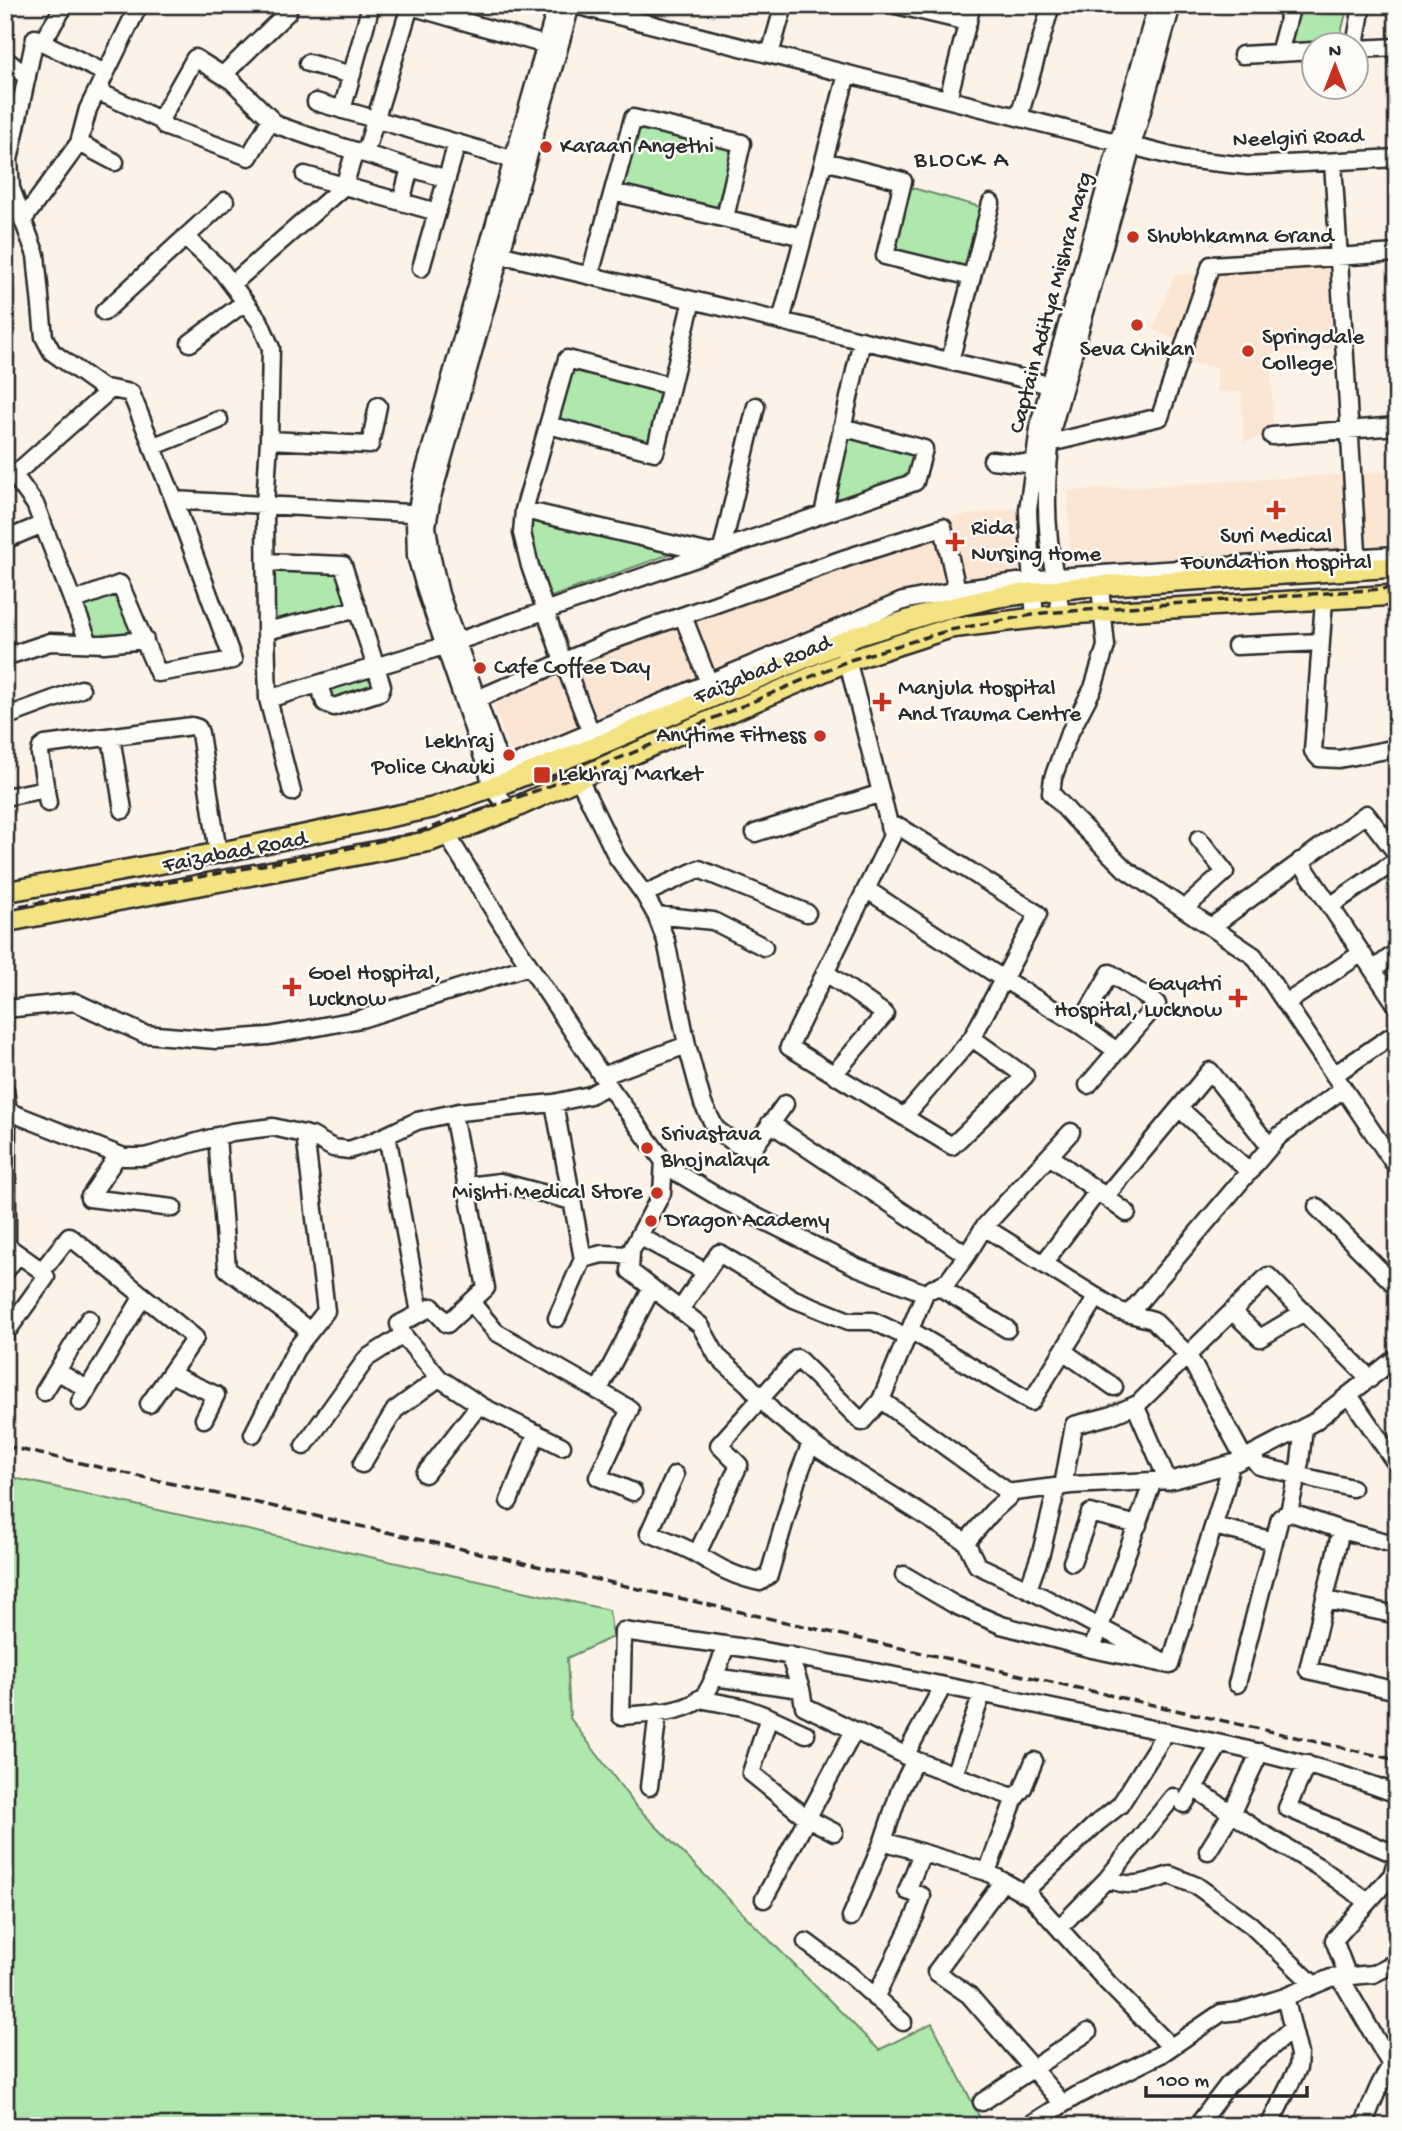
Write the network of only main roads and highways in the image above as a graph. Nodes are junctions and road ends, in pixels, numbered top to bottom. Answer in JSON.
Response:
{"nodes":[{"id":1,"x":1397,"y":567,"type":"edge"},
{"id":2,"x":1397,"y":595,"type":"edge"},
{"id":3,"x":845,"y":652,"type":"junction"},
{"id":4,"x":5,"y":892,"type":"edge"},
{"id":5,"x":5,"y":922,"type":"edge"}],
"edges":[{"from":1,"to":3,"type":"main road","name":"Faizabad Road"},
{"from":2,"to":3,"type":"main road","name":"Faizabad Road"},
{"from":3,"to":4,"type":"main road","name":"Faizabad Road"},
{"from":3,"to":5,"type":"main road","name":"Faizabad Road"}]}
